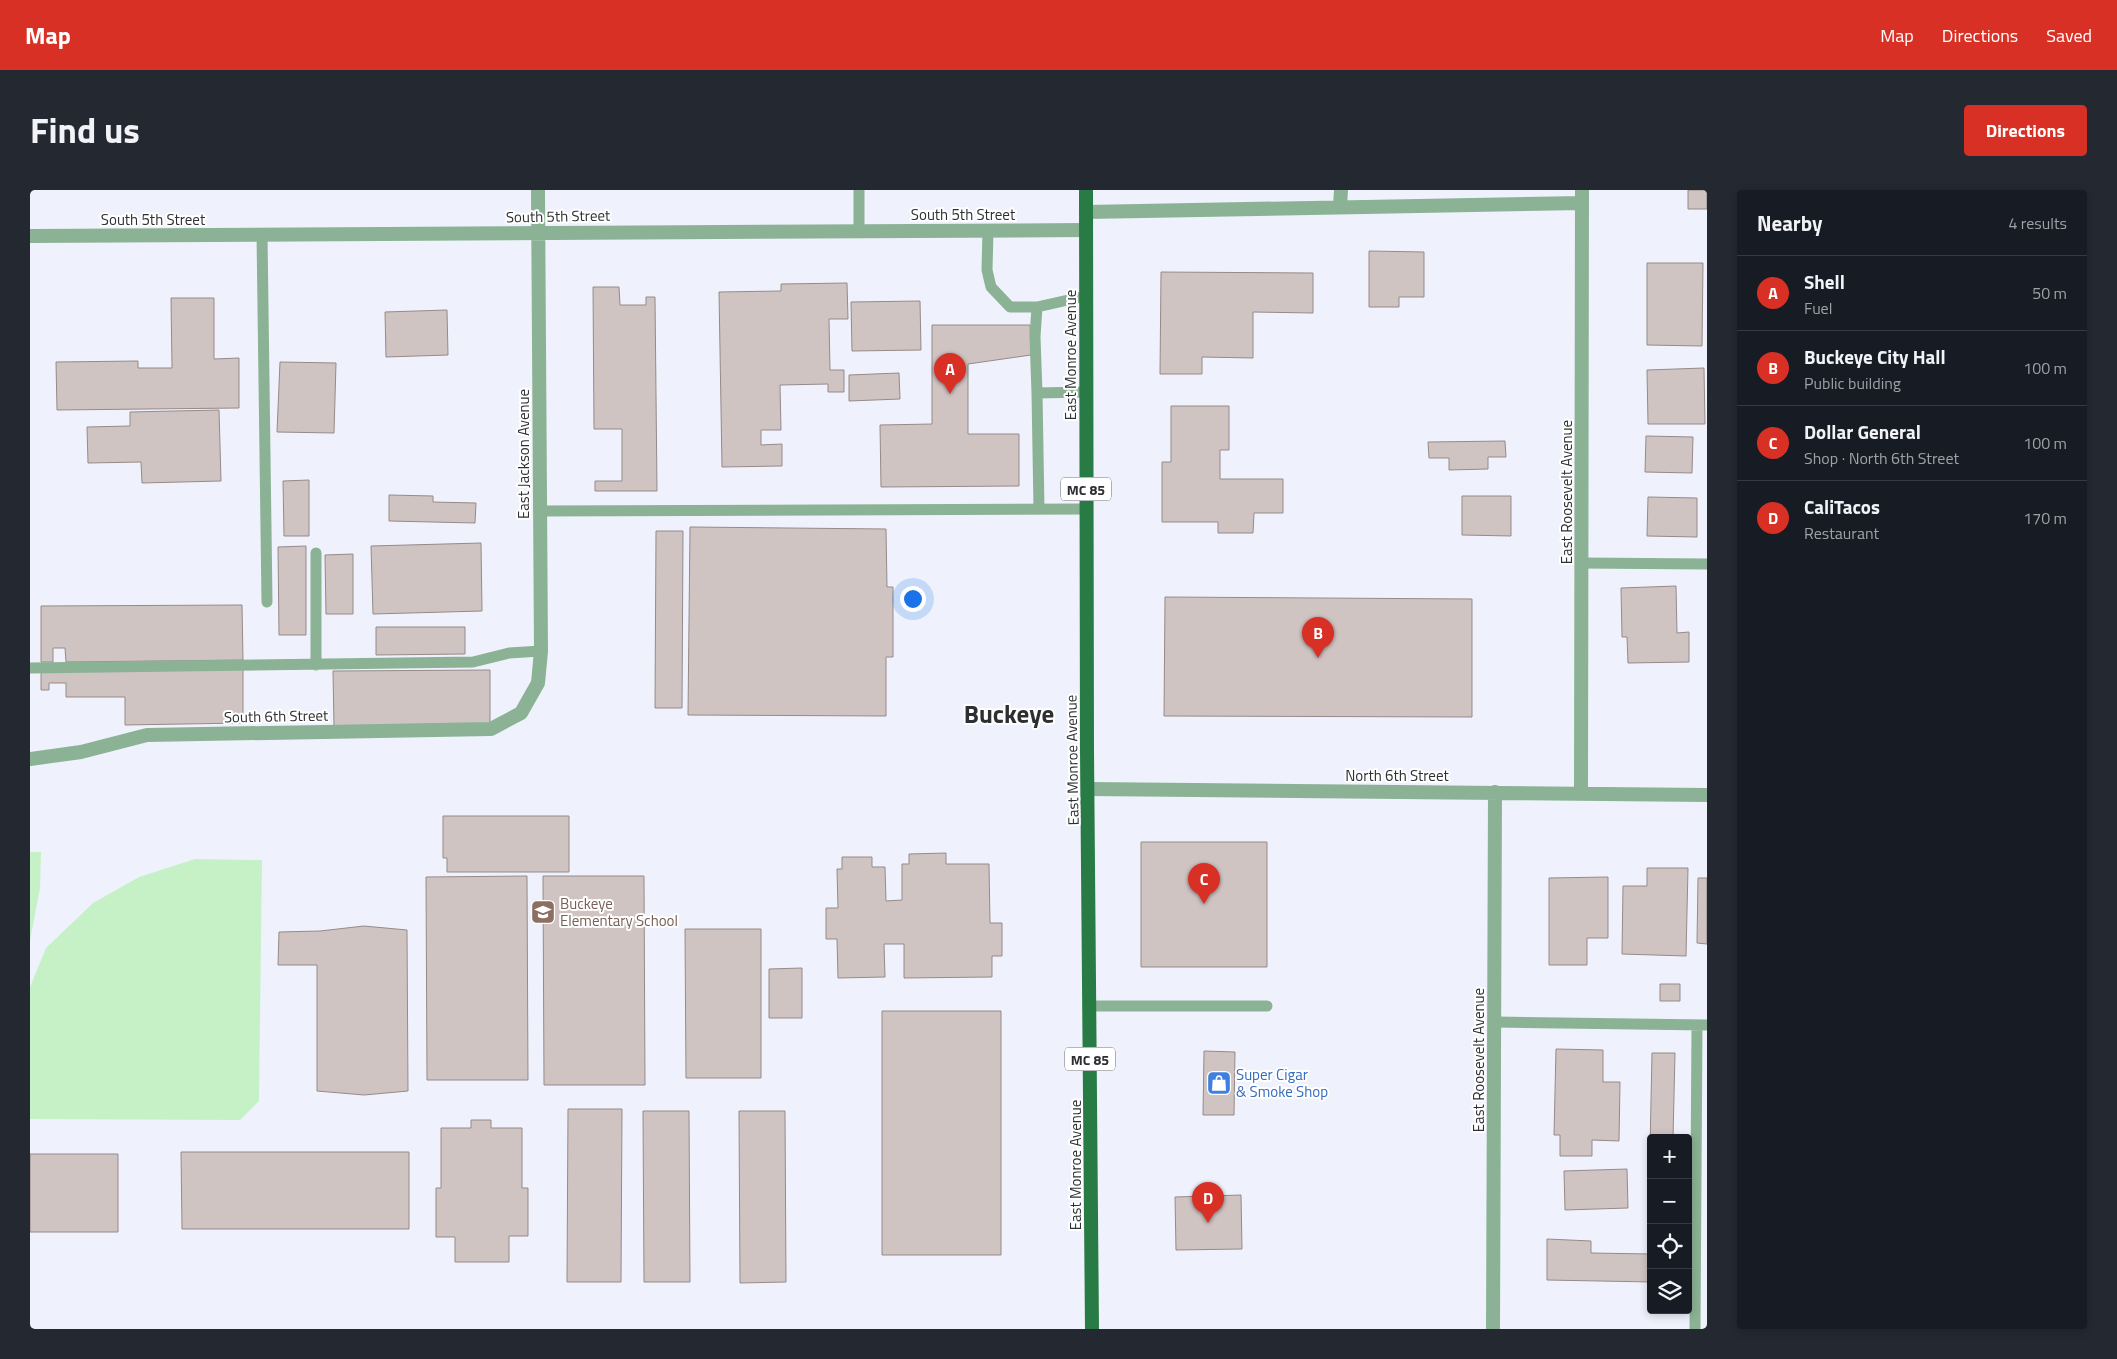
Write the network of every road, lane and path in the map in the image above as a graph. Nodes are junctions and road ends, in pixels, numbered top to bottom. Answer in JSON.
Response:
{"nodes":[{"id":1,"x":538,"y":190,"type":"edge"},
{"id":2,"x":858,"y":190,"type":"edge"},
{"id":3,"x":1086,"y":190,"type":"edge"},
{"id":4,"x":1340,"y":190,"type":"edge"},
{"id":5,"x":1582,"y":196,"type":"edge"},
{"id":6,"x":1340,"y":206,"type":"junction"},
{"id":7,"x":1086,"y":212,"type":"junction"},
{"id":8,"x":1086,"y":230,"type":"junction"},
{"id":9,"x":859,"y":231,"type":"junction"},
{"id":10,"x":988,"y":231,"type":"junction"},
{"id":11,"x":538,"y":232,"type":"junction"},
{"id":12,"x":262,"y":234,"type":"junction"},
{"id":13,"x":30,"y":236,"type":"edge"},
{"id":14,"x":1086,"y":296,"type":"junction"},
{"id":15,"x":1037,"y":306,"type":"junction"},
{"id":16,"x":1087,"y":392,"type":"junction"},
{"id":17,"x":1037,"y":393,"type":"junction"},
{"id":18,"x":1039,"y":509,"type":"junction"},
{"id":19,"x":1086,"y":509,"type":"junction"},
{"id":20,"x":539,"y":511,"type":"junction"},
{"id":21,"x":316,"y":552,"type":"dead end"},
{"id":22,"x":1582,"y":562,"type":"junction"},
{"id":23,"x":1707,"y":564,"type":"edge"},
{"id":24,"x":267,"y":602,"type":"dead end"},
{"id":25,"x":541,"y":652,"type":"junction"},
{"id":26,"x":316,"y":665,"type":"junction"},
{"id":27,"x":30,"y":668,"type":"edge"},
{"id":28,"x":521,"y":714,"type":"joint"},
{"id":29,"x":30,"y":759,"type":"edge"},
{"id":30,"x":1088,"y":788,"type":"junction"},
{"id":31,"x":1495,"y":792,"type":"junction"},
{"id":32,"x":1581,"y":793,"type":"junction"},
{"id":33,"x":1707,"y":795,"type":"edge"},
{"id":34,"x":1090,"y":1006,"type":"junction"},
{"id":35,"x":1267,"y":1006,"type":"dead end"},
{"id":36,"x":1495,"y":1022,"type":"junction"},
{"id":37,"x":1702,"y":1025,"type":"edge"},
{"id":38,"x":1092,"y":1329,"type":"edge"},
{"id":39,"x":1493,"y":1329,"type":"edge"},
{"id":40,"x":1695,"y":1329,"type":"edge"}],
"edges":[{"from":1,"to":11,"type":"street","name":"East Jackson Avenue"},
{"from":2,"to":9,"type":"lane"},
{"from":3,"to":7,"type":"main road","name":"East Monroe Avenue","number":"MC 85"},
{"from":4,"to":6,"type":"street"},
{"from":5,"to":6,"type":"street"},
{"from":5,"to":22,"type":"street","name":"East Roosevelt Avenue"},
{"from":6,"to":7,"type":"street"},
{"from":7,"to":8,"type":"main road","name":"East Monroe Avenue","number":"MC 85"},
{"from":8,"to":10,"type":"street","name":"South 5th Street"},
{"from":8,"to":14,"type":"main road","name":"East Monroe Avenue","number":"MC 85"},
{"from":9,"to":10,"type":"street","name":"South 5th Street"},
{"from":9,"to":11,"type":"street","name":"South 5th Street"},
{"from":10,"to":15,"type":"lane"},
{"from":11,"to":12,"type":"street","name":"South 5th Street"},
{"from":11,"to":20,"type":"street","name":"East Jackson Avenue"},
{"from":12,"to":13,"type":"street","name":"South 5th Street"},
{"from":12,"to":24,"type":"lane"},
{"from":14,"to":15,"type":"lane"},
{"from":14,"to":16,"type":"main road","name":"East Monroe Avenue","number":"MC 85"},
{"from":15,"to":17,"type":"lane"},
{"from":16,"to":17,"type":"lane"},
{"from":16,"to":19,"type":"main road","name":"East Monroe Avenue","number":"MC 85"},
{"from":17,"to":18,"type":"lane"},
{"from":18,"to":19,"type":"lane"},
{"from":18,"to":20,"type":"lane"},
{"from":19,"to":30,"type":"main road","name":"East Monroe Avenue","number":"MC 85"},
{"from":20,"to":25,"type":"street","name":"East Jackson Avenue"},
{"from":21,"to":26,"type":"lane"},
{"from":22,"to":23,"type":"lane"},
{"from":22,"to":32,"type":"street","name":"East Roosevelt Avenue"},
{"from":25,"to":26,"type":"lane"},
{"from":25,"to":28,"type":"street","name":"East Jackson Avenue"},
{"from":26,"to":27,"type":"lane"},
{"from":28,"to":29,"type":"street","name":"South 6th Street"},
{"from":30,"to":31,"type":"street","name":"North 6th Street"},
{"from":30,"to":34,"type":"main road","name":"East Monroe Avenue","number":"MC 85"},
{"from":31,"to":32,"type":"street","name":"North 6th Street"},
{"from":31,"to":36,"type":"street","name":"East Roosevelt Avenue"},
{"from":32,"to":33,"type":"street","name":"North 6th Street"},
{"from":34,"to":35,"type":"lane"},
{"from":34,"to":38,"type":"main road","name":"East Monroe Avenue","number":"MC 85"},
{"from":36,"to":37,"type":"lane"},
{"from":36,"to":39,"type":"street","name":"East Roosevelt Avenue"},
{"from":37,"to":40,"type":"lane"}]}
